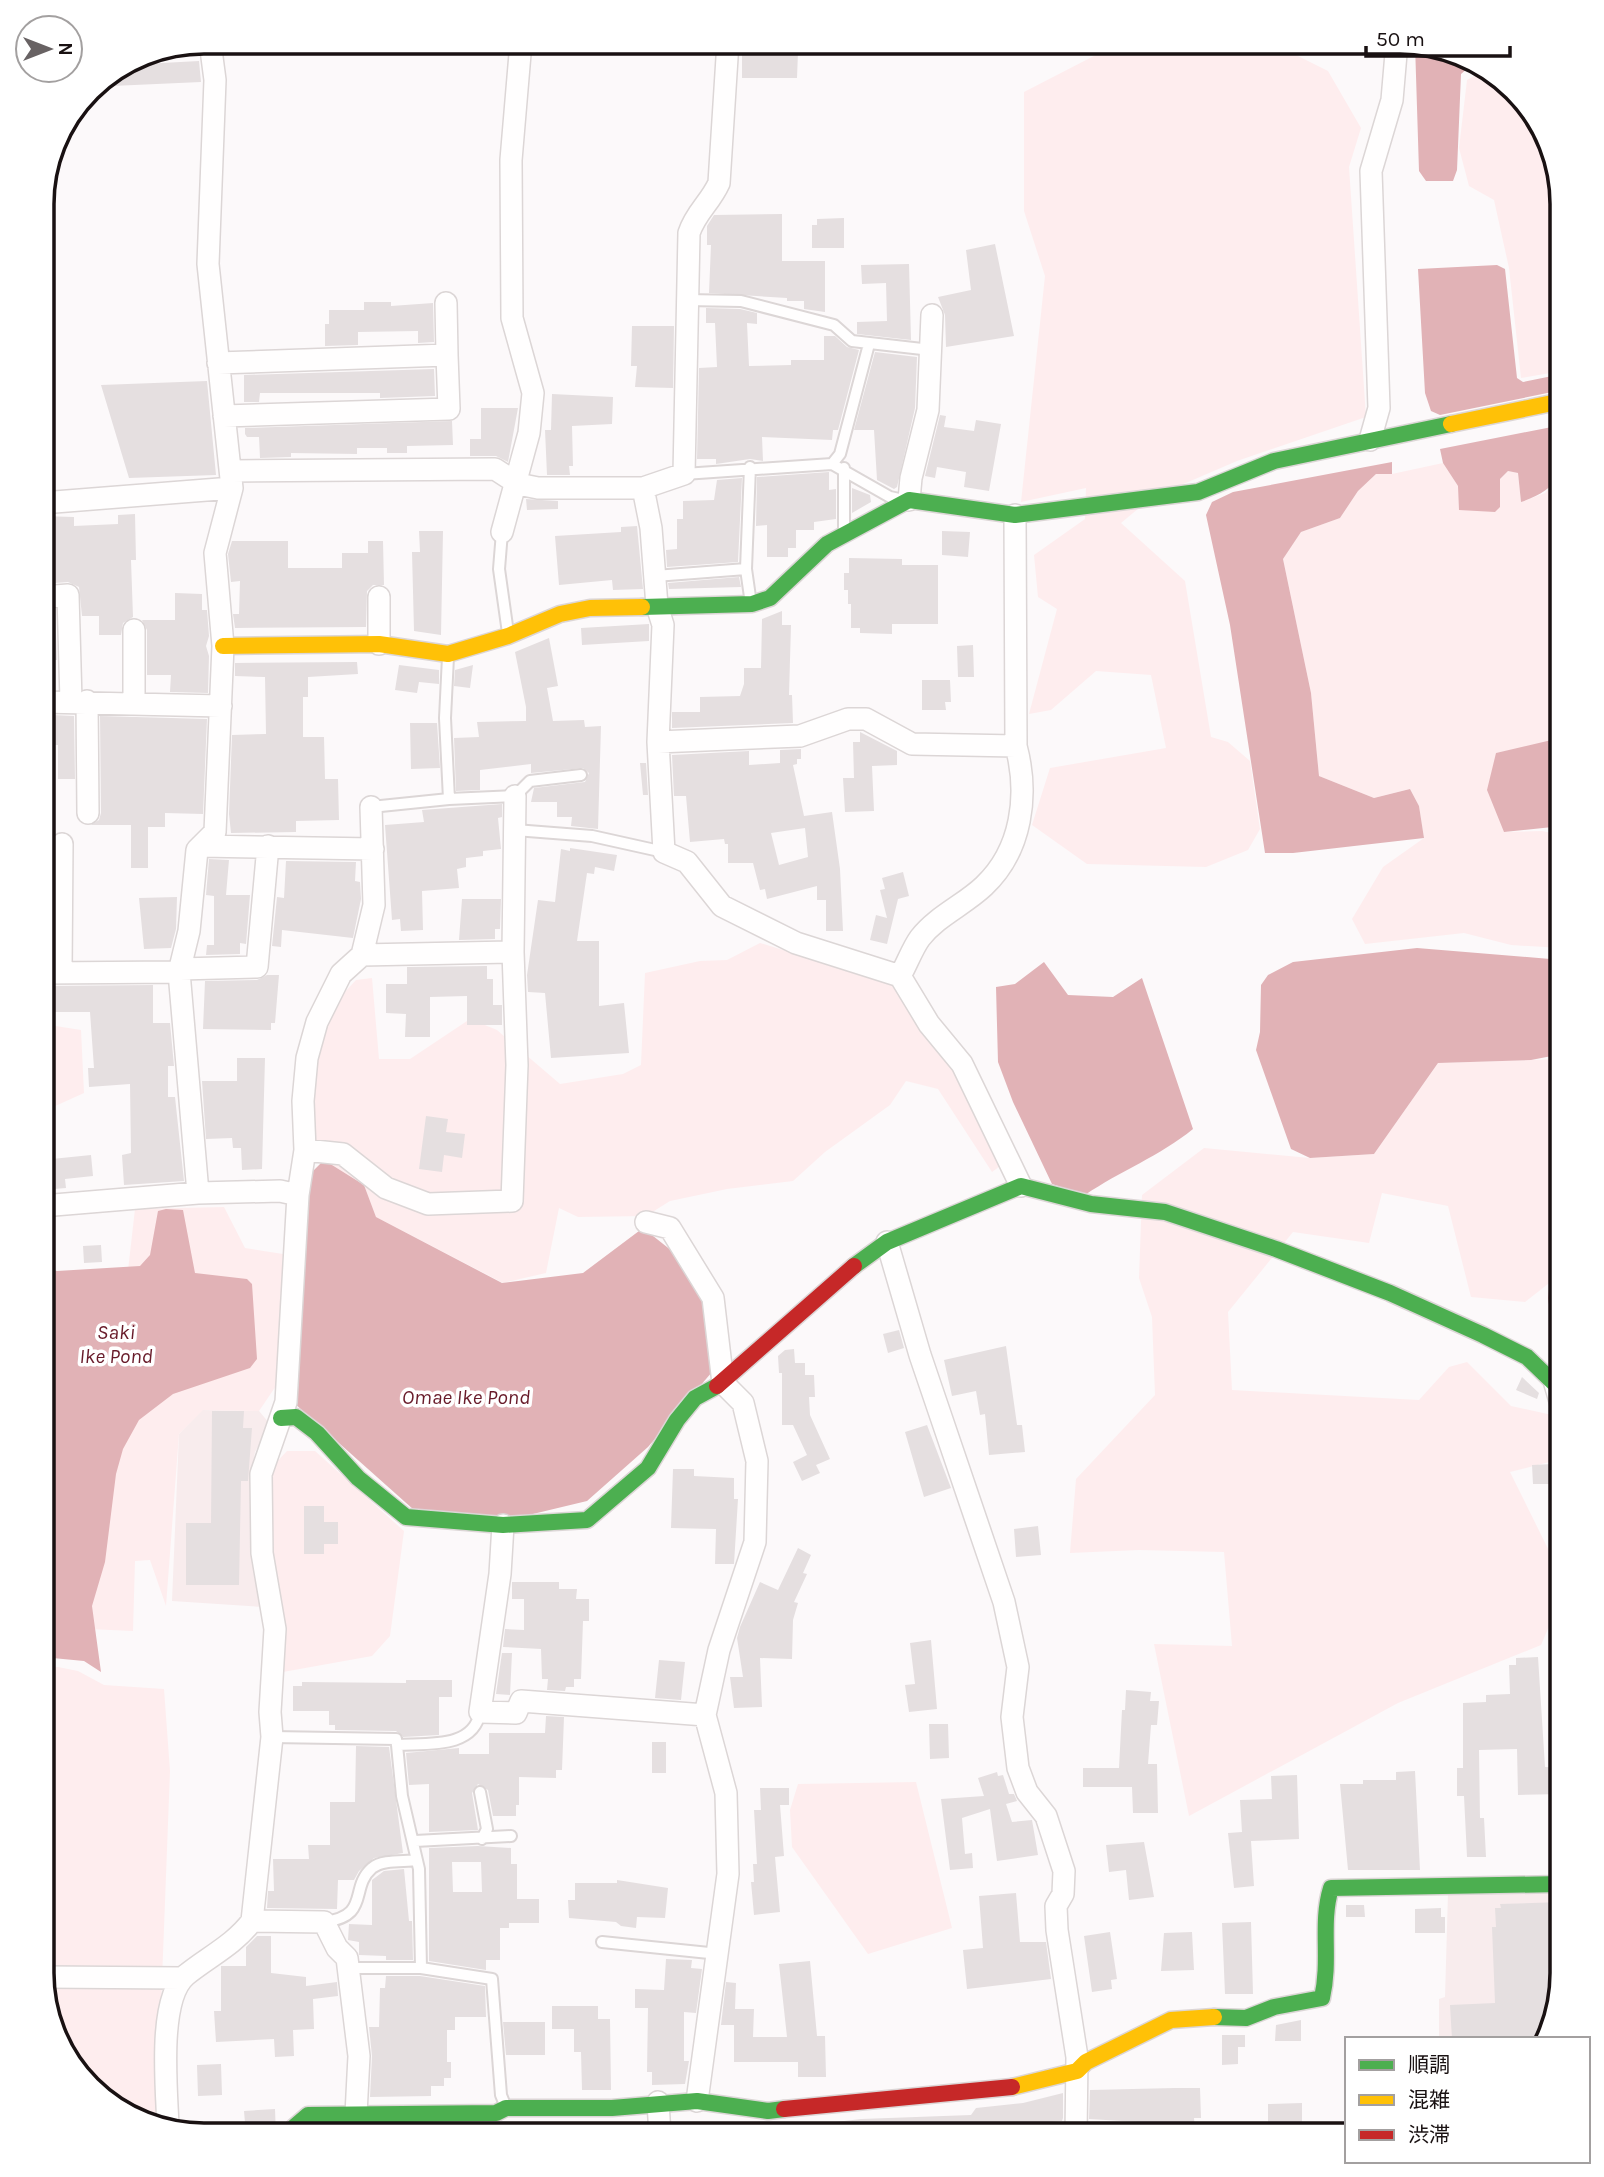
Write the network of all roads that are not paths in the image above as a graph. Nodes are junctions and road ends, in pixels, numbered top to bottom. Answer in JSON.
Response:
{"nodes":[{"id":1,"x":212,"y":54,"type":"edge"},
{"id":2,"x":520,"y":54,"type":"edge"},
{"id":3,"x":727,"y":54,"type":"edge"},
{"id":4,"x":1396,"y":55,"type":"edge"},
{"id":5,"x":687,"y":300,"type":"junction"},
{"id":6,"x":446,"y":303,"type":"dead end"},
{"id":7,"x":932,"y":315,"type":"dead end"},
{"id":8,"x":869,"y":344,"type":"junction"},
{"id":9,"x":931,"y":350,"type":"junction"},
{"id":10,"x":447,"y":355,"type":"junction"},
{"id":11,"x":218,"y":363,"type":"junction"},
{"id":12,"x":1550,"y":403,"type":"edge"},
{"id":13,"x":225,"y":416,"type":"junction"},
{"id":14,"x":1370,"y":440,"type":"junction"},
{"id":15,"x":832,"y":464,"type":"junction"},
{"id":16,"x":750,"y":467,"type":"junction"},
{"id":17,"x":844,"y":468,"type":"junction"},
{"id":18,"x":684,"y":474,"type":"junction"},
{"id":19,"x":232,"y":480,"type":"junction"},
{"id":20,"x":518,"y":484,"type":"junction"},
{"id":21,"x":643,"y":488,"type":"junction"},
{"id":22,"x":909,"y":500,"type":"junction"},
{"id":23,"x":55,"y":501,"type":"edge"},
{"id":24,"x":1015,"y":515,"type":"junction"},
{"id":25,"x":502,"y":532,"type":"joint"},
{"id":26,"x":844,"y":536,"type":"junction"},
{"id":27,"x":746,"y":569,"type":"junction"},
{"id":28,"x":655,"y":576,"type":"junction"},
{"id":29,"x":55,"y":596,"type":"edge"},
{"id":30,"x":379,"y":597,"type":"dead end"},
{"id":31,"x":752,"y":604,"type":"junction"},
{"id":32,"x":657,"y":606,"type":"junction"},
{"id":33,"x":134,"y":630,"type":"dead end"},
{"id":34,"x":508,"y":636,"type":"junction"},
{"id":35,"x":379,"y":644,"type":"junction"},
{"id":36,"x":223,"y":646,"type":"junction"},
{"id":37,"x":448,"y":654,"type":"junction"},
{"id":38,"x":79,"y":701,"type":"junction"},
{"id":39,"x":55,"y":702,"type":"edge"},
{"id":40,"x":134,"y":703,"type":"junction"},
{"id":41,"x":221,"y":706,"type":"junction"},
{"id":42,"x":658,"y":742,"type":"junction"},
{"id":43,"x":1016,"y":746,"type":"junction"},
{"id":44,"x":581,"y":775,"type":"dead end"},
{"id":45,"x":515,"y":796,"type":"junction"},
{"id":46,"x":449,"y":799,"type":"junction"},
{"id":47,"x":371,"y":807,"type":"joint"},
{"id":48,"x":88,"y":813,"type":"dead end"},
{"id":49,"x":515,"y":830,"type":"junction"},
{"id":50,"x":62,"y":844,"type":"dead end"},
{"id":51,"x":201,"y":846,"type":"junction"},
{"id":52,"x":268,"y":846,"type":"junction"},
{"id":53,"x":373,"y":849,"type":"junction"},
{"id":54,"x":664,"y":852,"type":"junction"},
{"id":55,"x":55,"y":930,"type":"edge"},
{"id":56,"x":513,"y":952,"type":"junction"},
{"id":57,"x":362,"y":955,"type":"junction"},
{"id":58,"x":180,"y":971,"type":"junction"},
{"id":59,"x":55,"y":972,"type":"edge"},
{"id":60,"x":900,"y":976,"type":"junction"},
{"id":61,"x":305,"y":1150,"type":"junction"},
{"id":62,"x":1021,"y":1186,"type":"junction"},
{"id":63,"x":198,"y":1193,"type":"junction"},
{"id":64,"x":298,"y":1195,"type":"junction"},
{"id":65,"x":54,"y":1205,"type":"edge"},
{"id":66,"x":646,"y":1222,"type":"dead end"},
{"id":67,"x":887,"y":1242,"type":"junction"},
{"id":68,"x":1550,"y":1377,"type":"edge"},
{"id":69,"x":723,"y":1383,"type":"junction"},
{"id":70,"x":281,"y":1418,"type":"junction"},
{"id":71,"x":503,"y":1525,"type":"junction"},
{"id":72,"x":480,"y":1712,"type":"junction"},
{"id":73,"x":705,"y":1716,"type":"junction"},
{"id":74,"x":272,"y":1737,"type":"junction"},
{"id":75,"x":397,"y":1745,"type":"junction"},
{"id":76,"x":480,"y":1793,"type":"dead end"},
{"id":77,"x":511,"y":1836,"type":"dead end"},
{"id":78,"x":482,"y":1839,"type":"junction"},
{"id":79,"x":415,"y":1841,"type":"junction"},
{"id":80,"x":417,"y":1860,"type":"junction"},
{"id":81,"x":1550,"y":1885,"type":"edge"},
{"id":82,"x":252,"y":1921,"type":"junction"},
{"id":83,"x":324,"y":1922,"type":"junction"},
{"id":84,"x":601,"y":1942,"type":"dead end"},
{"id":85,"x":719,"y":1954,"type":"junction"},
{"id":86,"x":348,"y":1968,"type":"junction"},
{"id":87,"x":421,"y":1968,"type":"junction"},
{"id":88,"x":54,"y":1977,"type":"edge"},
{"id":89,"x":182,"y":1978,"type":"junction"},
{"id":90,"x":1077,"y":2071,"type":"junction"},
{"id":91,"x":658,"y":2102,"type":"junction"},
{"id":92,"x":697,"y":2102,"type":"junction"},
{"id":93,"x":506,"y":2108,"type":"junction"},
{"id":94,"x":356,"y":2114,"type":"junction"},
{"id":95,"x":168,"y":2118,"type":"edge"},
{"id":96,"x":298,"y":2123,"type":"edge"},
{"id":97,"x":659,"y":2123,"type":"edge"},
{"id":98,"x":1076,"y":2123,"type":"edge"}],
"edges":[{"from":1,"to":11,"type":"street"},
{"from":2,"to":20,"type":"street"},
{"from":3,"to":5,"type":"street"},
{"from":4,"to":14,"type":"street"},
{"from":5,"to":8,"type":"lane"},
{"from":5,"to":18,"type":"street"},
{"from":6,"to":10,"type":"street"},
{"from":7,"to":9,"type":"street"},
{"from":8,"to":9,"type":"lane"},
{"from":8,"to":15,"type":"lane"},
{"from":9,"to":22,"type":"street"},
{"from":10,"to":11,"type":"street"},
{"from":10,"to":13,"type":"street"},
{"from":11,"to":13,"type":"street"},
{"from":12,"to":14,"type":"street"},
{"from":13,"to":19,"type":"street"},
{"from":14,"to":24,"type":"street"},
{"from":15,"to":16,"type":"lane"},
{"from":15,"to":17,"type":"lane"},
{"from":16,"to":18,"type":"lane"},
{"from":16,"to":27,"type":"lane"},
{"from":17,"to":22,"type":"lane"},
{"from":17,"to":26,"type":"lane"},
{"from":18,"to":21,"type":"street"},
{"from":19,"to":20,"type":"street"},
{"from":19,"to":23,"type":"street"},
{"from":19,"to":36,"type":"street"},
{"from":20,"to":21,"type":"street"},
{"from":20,"to":25,"type":"street"},
{"from":21,"to":28,"type":"street"},
{"from":22,"to":24,"type":"street"},
{"from":22,"to":26,"type":"street"},
{"from":24,"to":43,"type":"street"},
{"from":25,"to":34,"type":"lane"},
{"from":26,"to":31,"type":"street"},
{"from":27,"to":28,"type":"lane"},
{"from":27,"to":31,"type":"lane"},
{"from":28,"to":32,"type":"street"},
{"from":29,"to":38,"type":"street"},
{"from":30,"to":35,"type":"street"},
{"from":31,"to":32,"type":"street"},
{"from":32,"to":34,"type":"street"},
{"from":32,"to":42,"type":"street"},
{"from":33,"to":40,"type":"street"},
{"from":34,"to":37,"type":"street"},
{"from":35,"to":36,"type":"street"},
{"from":35,"to":37,"type":"street"},
{"from":36,"to":41,"type":"street"},
{"from":37,"to":46,"type":"lane"},
{"from":38,"to":39,"type":"street"},
{"from":38,"to":40,"type":"street"},
{"from":38,"to":48,"type":"street"},
{"from":40,"to":41,"type":"street"},
{"from":41,"to":51,"type":"street"},
{"from":42,"to":43,"type":"street"},
{"from":42,"to":54,"type":"street"},
{"from":43,"to":60,"type":"street"},
{"from":44,"to":45,"type":"lane"},
{"from":45,"to":46,"type":"lane"},
{"from":45,"to":49,"type":"street"},
{"from":46,"to":47,"type":"lane"},
{"from":47,"to":53,"type":"street"},
{"from":49,"to":54,"type":"lane"},
{"from":49,"to":56,"type":"street"},
{"from":50,"to":55,"type":"street"},
{"from":51,"to":52,"type":"street"},
{"from":51,"to":58,"type":"street"},
{"from":52,"to":53,"type":"street"},
{"from":52,"to":58,"type":"street"},
{"from":53,"to":57,"type":"street"},
{"from":54,"to":60,"type":"street"},
{"from":56,"to":57,"type":"street"},
{"from":56,"to":61,"type":"street"},
{"from":57,"to":61,"type":"street"},
{"from":58,"to":59,"type":"street"},
{"from":58,"to":63,"type":"street"},
{"from":60,"to":62,"type":"street"},
{"from":61,"to":64,"type":"street"},
{"from":62,"to":67,"type":"street"},
{"from":62,"to":68,"type":"street"},
{"from":63,"to":64,"type":"street"},
{"from":63,"to":65,"type":"street"},
{"from":64,"to":70,"type":"street"},
{"from":66,"to":69,"type":"street"},
{"from":67,"to":69,"type":"street"},
{"from":67,"to":90,"type":"street"},
{"from":69,"to":71,"type":"street"},
{"from":69,"to":73,"type":"street"},
{"from":70,"to":71,"type":"street"},
{"from":70,"to":74,"type":"street"},
{"from":71,"to":72,"type":"street"},
{"from":72,"to":73,"type":"street"},
{"from":72,"to":75,"type":"lane"},
{"from":73,"to":85,"type":"street"},
{"from":74,"to":75,"type":"lane"},
{"from":74,"to":82,"type":"street"},
{"from":75,"to":79,"type":"lane"},
{"from":76,"to":78,"type":"lane"},
{"from":77,"to":78,"type":"lane"},
{"from":78,"to":79,"type":"lane"},
{"from":79,"to":80,"type":"lane"},
{"from":80,"to":83,"type":"lane"},
{"from":80,"to":87,"type":"lane"},
{"from":81,"to":90,"type":"street"},
{"from":82,"to":83,"type":"street"},
{"from":82,"to":89,"type":"street"},
{"from":83,"to":86,"type":"street"},
{"from":84,"to":85,"type":"lane"},
{"from":85,"to":92,"type":"street"},
{"from":86,"to":87,"type":"lane"},
{"from":86,"to":94,"type":"street"},
{"from":87,"to":93,"type":"lane"},
{"from":88,"to":89,"type":"street"},
{"from":89,"to":95,"type":"street"},
{"from":90,"to":92,"type":"street"},
{"from":90,"to":98,"type":"street"},
{"from":91,"to":92,"type":"street"},
{"from":91,"to":93,"type":"street"},
{"from":91,"to":97,"type":"street"},
{"from":93,"to":94,"type":"street"},
{"from":94,"to":96,"type":"street"}]}
